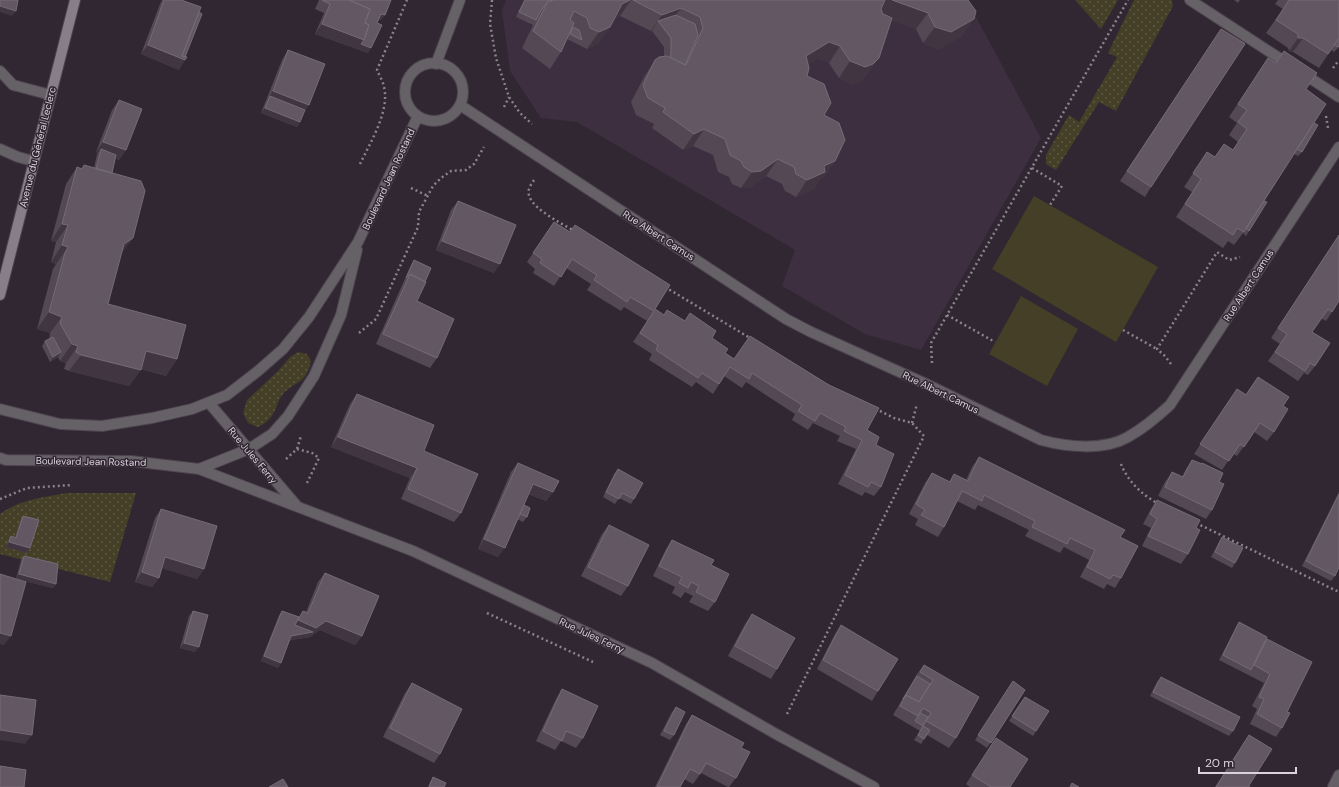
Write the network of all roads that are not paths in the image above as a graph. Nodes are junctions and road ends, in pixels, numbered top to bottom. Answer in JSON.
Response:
{"nodes":[{"id":1,"x":75,"y":0,"type":"edge"},
{"id":2,"x":460,"y":0,"type":"edge"},
{"id":3,"x":1190,"y":0,"type":"edge"},
{"id":4,"x":436,"y":64,"type":"junction"},
{"id":5,"x":0,"y":71,"type":"edge"},
{"id":6,"x":51,"y":95,"type":"junction"},
{"id":7,"x":1339,"y":97,"type":"edge"},
{"id":8,"x":460,"y":105,"type":"junction"},
{"id":9,"x":418,"y":116,"type":"junction"},
{"id":10,"x":1339,"y":147,"type":"edge"},
{"id":11,"x":0,"y":149,"type":"edge"},
{"id":12,"x":33,"y":161,"type":"junction"},
{"id":13,"x":358,"y":242,"type":"junction"},
{"id":14,"x":0,"y":295,"type":"edge"},
{"id":15,"x":209,"y":402,"type":"junction"},
{"id":16,"x":0,"y":409,"type":"edge"},
{"id":17,"x":249,"y":449,"type":"junction"},
{"id":18,"x":0,"y":458,"type":"edge"},
{"id":19,"x":199,"y":469,"type":"junction"},
{"id":20,"x":298,"y":507,"type":"junction"},
{"id":21,"x":1339,"y":775,"type":"edge"},
{"id":22,"x":874,"y":787,"type":"edge"},
{"id":23,"x":1333,"y":787,"type":"edge"}],
"edges":[{"from":1,"to":6,"type":"main road","name":"Avenue du Général Leclerc"},
{"from":2,"to":4,"type":"street"},
{"from":3,"to":7,"type":"street"},
{"from":4,"to":8,"type":"street"},
{"from":4,"to":9,"type":"street"},
{"from":5,"to":6,"type":"street"},
{"from":6,"to":12,"type":"main road","name":"Avenue du Général Leclerc"},
{"from":8,"to":9,"type":"street"},
{"from":8,"to":10,"type":"street","name":"Rue Albert Camus"},
{"from":9,"to":13,"type":"street","name":"Boulevard Jean Rostand"},
{"from":11,"to":12,"type":"street"},
{"from":12,"to":14,"type":"main road","name":"Avenue du Général Leclerc"},
{"from":13,"to":15,"type":"street","name":"Boulevard Jean Rostand"},
{"from":13,"to":17,"type":"street","name":"Boulevard Jean Rostand"},
{"from":15,"to":16,"type":"street","name":"Boulevard Jean Rostand"},
{"from":15,"to":17,"type":"street","name":"Rue Jules Ferry"},
{"from":17,"to":19,"type":"street","name":"Boulevard Jean Rostand"},
{"from":17,"to":20,"type":"street","name":"Rue Jules Ferry"},
{"from":18,"to":19,"type":"street","name":"Boulevard Jean Rostand"},
{"from":19,"to":20,"type":"street","name":"Rue Jules Ferry"},
{"from":20,"to":22,"type":"street","name":"Rue Jules Ferry"},
{"from":21,"to":23,"type":"street"}]}
